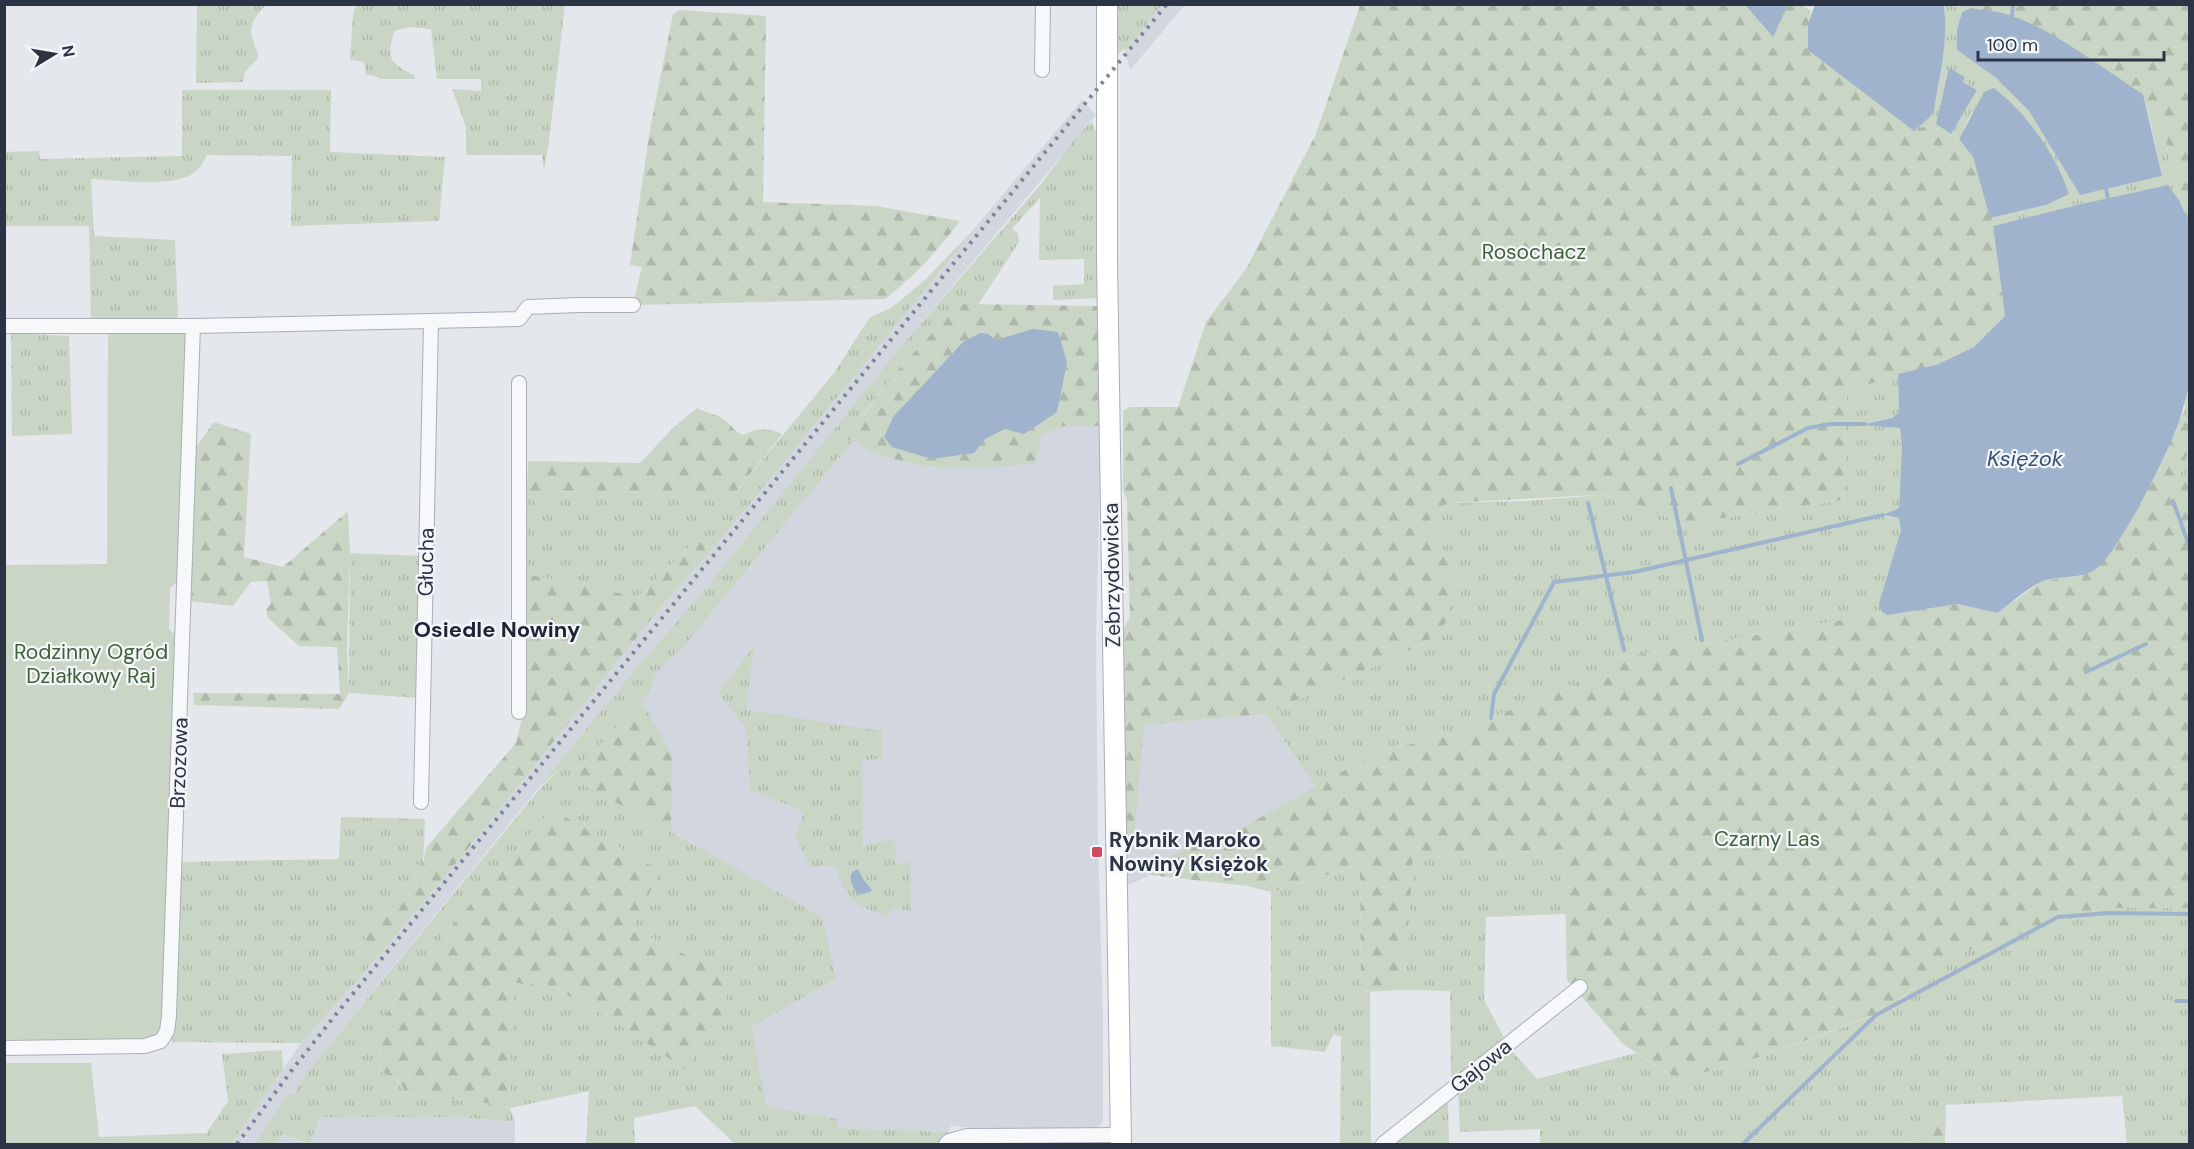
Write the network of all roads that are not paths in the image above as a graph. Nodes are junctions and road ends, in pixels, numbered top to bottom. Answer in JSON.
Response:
{"nodes":[{"id":1,"x":1042,"y":4,"type":"edge"},
{"id":2,"x":1107,"y":4,"type":"edge"},
{"id":3,"x":1042,"y":69,"type":"dead end"},
{"id":4,"x":633,"y":305,"type":"dead end"},
{"id":5,"x":430,"y":322,"type":"junction"},
{"id":6,"x":4,"y":326,"type":"edge"},
{"id":7,"x":193,"y":326,"type":"junction"},
{"id":8,"x":519,"y":383,"type":"dead end"},
{"id":9,"x":519,"y":712,"type":"dead end"},
{"id":10,"x":421,"y":802,"type":"dead end"},
{"id":11,"x":1580,"y":987,"type":"dead end"},
{"id":12,"x":4,"y":1048,"type":"edge"},
{"id":13,"x":1121,"y":1140,"type":"edge"},
{"id":14,"x":946,"y":1144,"type":"edge"},
{"id":15,"x":1383,"y":1144,"type":"edge"}],
"edges":[{"from":1,"to":3,"type":"street"},
{"from":2,"to":13,"type":"street","name":"Zebrzydowicka"},
{"from":4,"to":5,"type":"street"},
{"from":5,"to":7,"type":"street"},
{"from":5,"to":10,"type":"street","name":"Głucha"},
{"from":6,"to":7,"type":"street"},
{"from":7,"to":12,"type":"street","name":"Brzozowa"},
{"from":8,"to":9,"type":"street"},
{"from":11,"to":15,"type":"street","name":"Gajowa"},
{"from":13,"to":14,"type":"street"}]}
